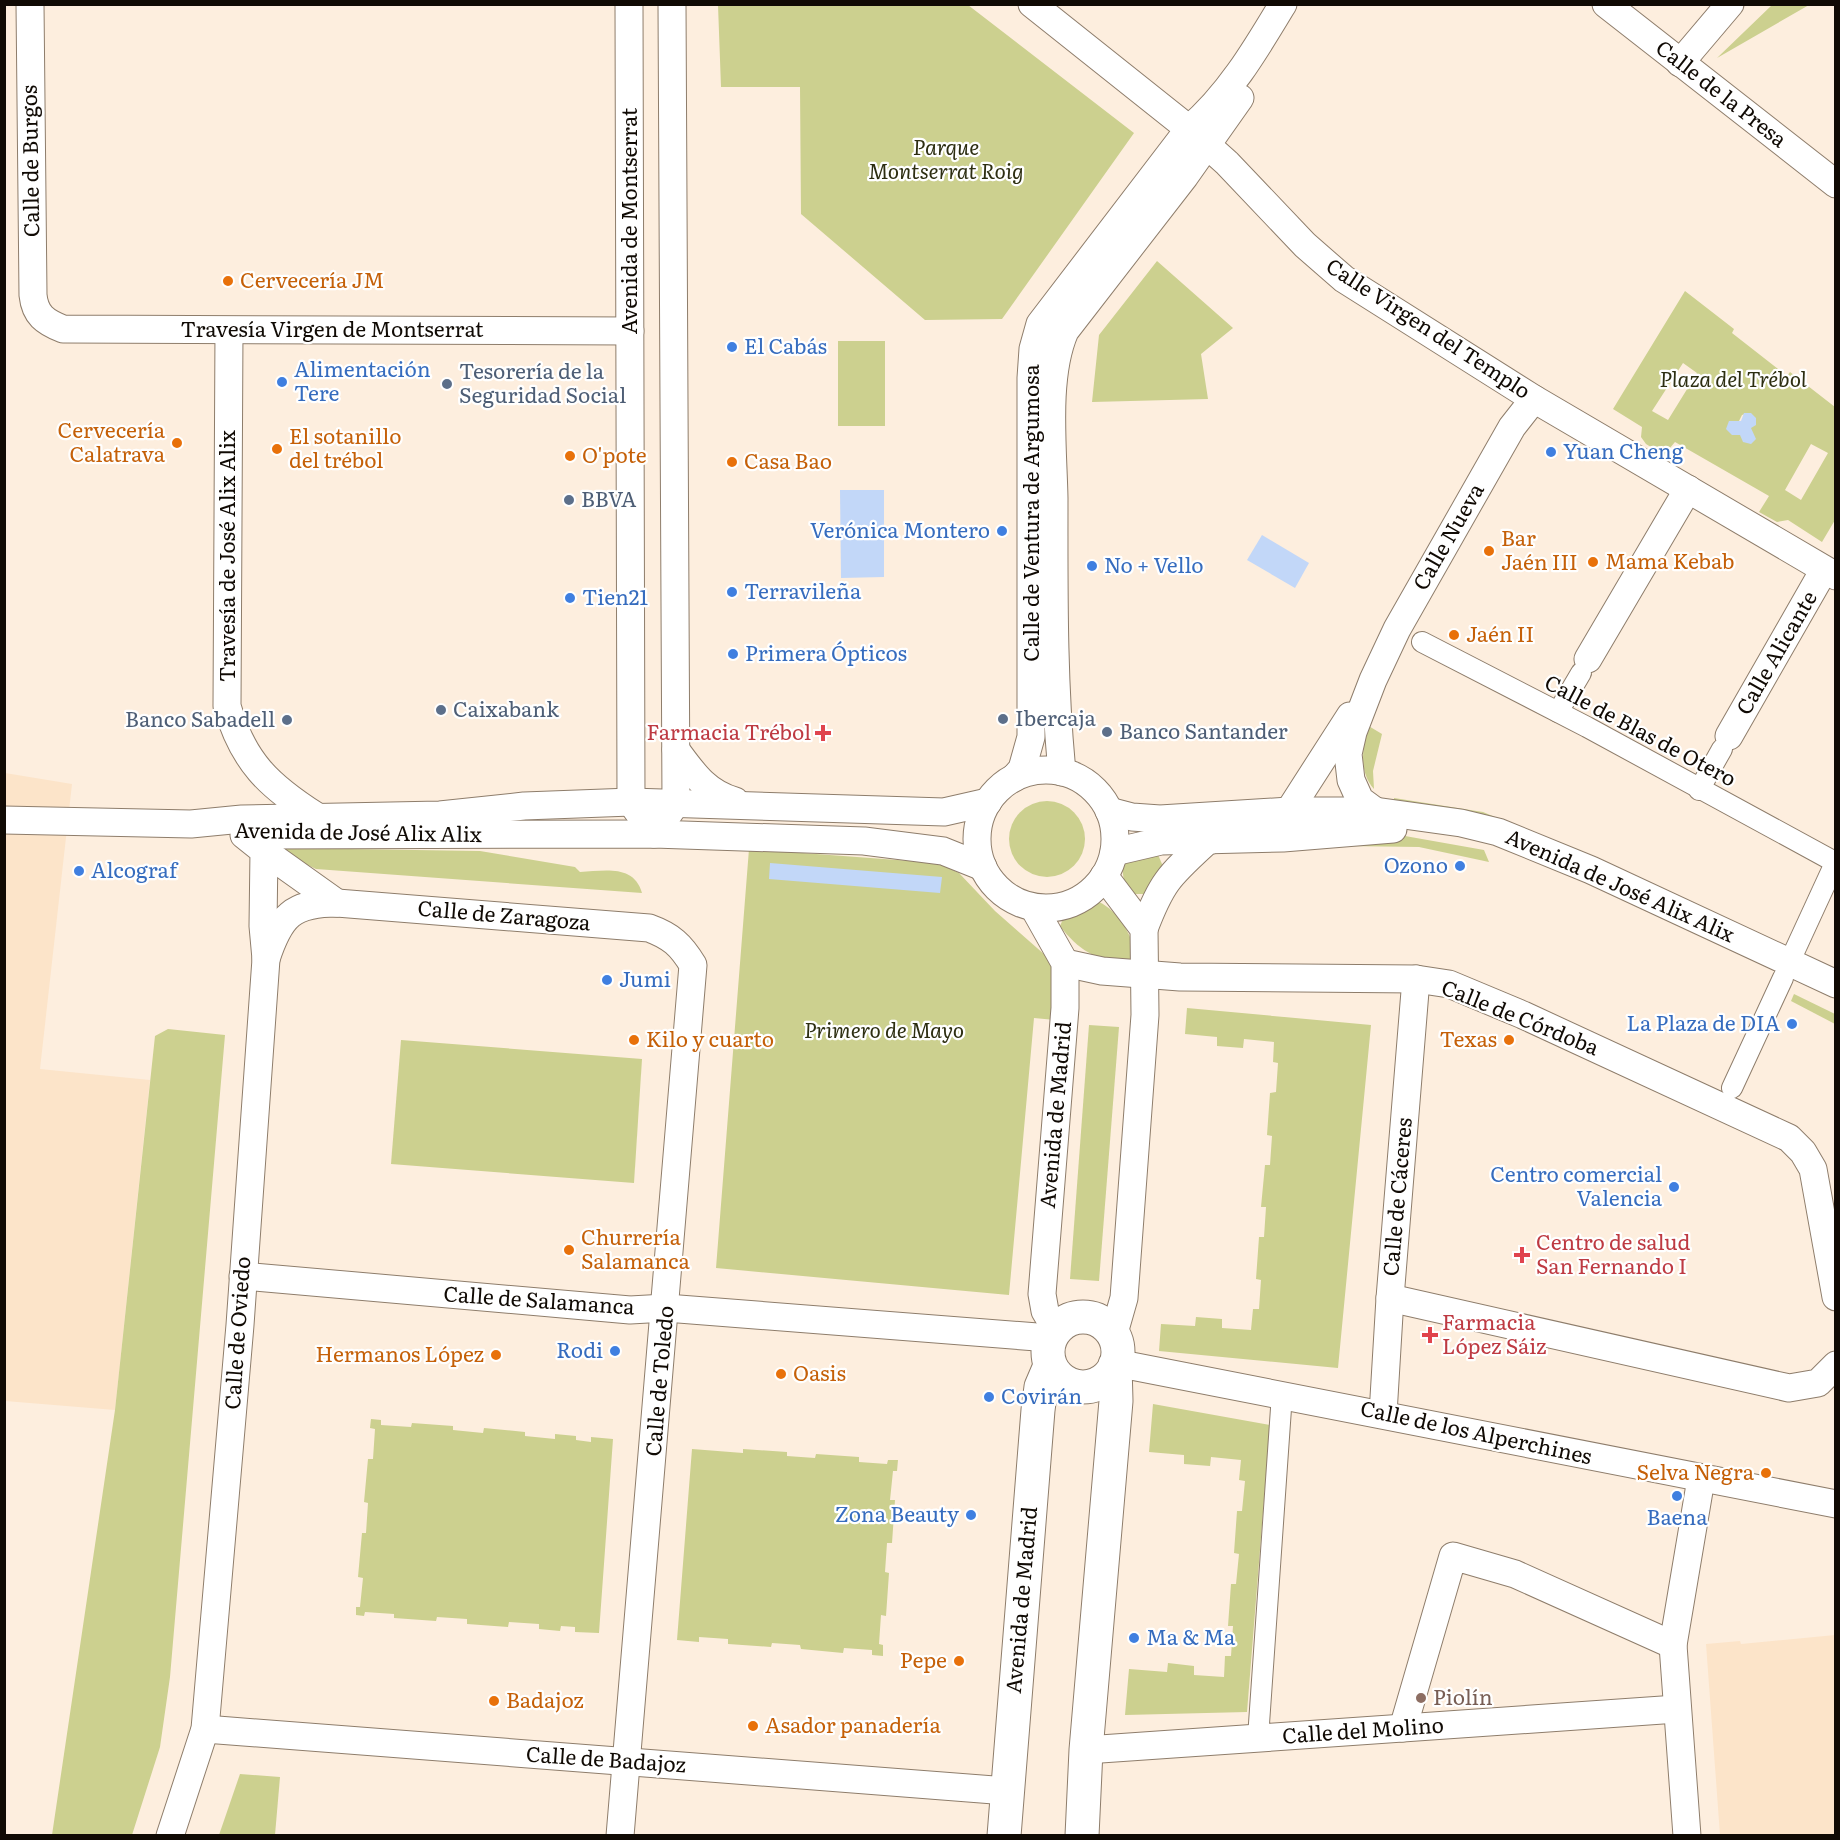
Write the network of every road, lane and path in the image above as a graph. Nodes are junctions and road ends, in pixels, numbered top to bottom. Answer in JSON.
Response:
{"nodes":[{"id":1,"x":30,"y":4,"type":"edge"},
{"id":2,"x":629,"y":4,"type":"edge"},
{"id":3,"x":672,"y":4,"type":"edge"},
{"id":4,"x":1032,"y":4,"type":"edge"},
{"id":5,"x":1282,"y":4,"type":"edge"},
{"id":6,"x":1303,"y":4,"type":"edge"},
{"id":7,"x":1606,"y":4,"type":"edge"},
{"id":8,"x":1730,"y":4,"type":"edge"},
{"id":9,"x":1680,"y":63,"type":"junction"},
{"id":10,"x":1198,"y":137,"type":"junction"},
{"id":11,"x":1836,"y":184,"type":"edge"},
{"id":12,"x":39,"y":315,"type":"joint"},
{"id":13,"x":229,"y":331,"type":"junction"},
{"id":14,"x":630,"y":331,"type":"junction"},
{"id":15,"x":1534,"y":399,"type":"junction"},
{"id":16,"x":1688,"y":489,"type":"junction"},
{"id":17,"x":1830,"y":573,"type":"edge"},
{"id":18,"x":1422,"y":642,"type":"dead end"},
{"id":19,"x":1584,"y":666,"type":"joint"},
{"id":20,"x":1373,"y":680,"type":"junction"},
{"id":21,"x":1558,"y":712,"type":"junction"},
{"id":22,"x":1726,"y":742,"type":"joint"},
{"id":23,"x":676,"y":750,"type":"junction"},
{"id":24,"x":631,"y":762,"type":"junction"},
{"id":25,"x":1062,"y":772,"type":"junction"},
{"id":26,"x":1015,"y":777,"type":"junction"},
{"id":27,"x":1699,"y":790,"type":"junction"},
{"id":28,"x":631,"y":802,"type":"junction"},
{"id":29,"x":988,"y":802,"type":"junction"},
{"id":30,"x":676,"y":803,"type":"junction"},
{"id":31,"x":588,"y":804,"type":"junction"},
{"id":32,"x":759,"y":807,"type":"junction"},
{"id":33,"x":1109,"y":811,"type":"junction"},
{"id":34,"x":1289,"y":811,"type":"junction"},
{"id":35,"x":1375,"y":812,"type":"junction"},
{"id":36,"x":316,"y":816,"type":"junction"},
{"id":37,"x":4,"y":820,"type":"edge"},
{"id":38,"x":191,"y":824,"type":"junction"},
{"id":39,"x":654,"y":834,"type":"junction"},
{"id":40,"x":1224,"y":839,"type":"junction"},
{"id":41,"x":254,"y":843,"type":"junction"},
{"id":42,"x":1114,"y":852,"type":"junction"},
{"id":43,"x":1835,"y":861,"type":"edge"},
{"id":44,"x":983,"y":867,"type":"junction"},
{"id":45,"x":1104,"y":876,"type":"junction"},
{"id":46,"x":337,"y":903,"type":"junction"},
{"id":47,"x":1034,"y":908,"type":"junction"},
{"id":48,"x":1144,"y":929,"type":"junction"},
{"id":49,"x":669,"y":935,"type":"joint"},
{"id":50,"x":266,"y":958,"type":"junction"},
{"id":51,"x":1065,"y":963,"type":"junction"},
{"id":52,"x":1786,"y":971,"type":"junction"},
{"id":53,"x":1145,"y":975,"type":"junction"},
{"id":54,"x":1416,"y":979,"type":"junction"},
{"id":55,"x":1836,"y":984,"type":"edge"},
{"id":56,"x":1836,"y":1003,"type":"edge"},
{"id":57,"x":1732,"y":1088,"type":"dead end"},
{"id":58,"x":243,"y":1276,"type":"junction"},
{"id":59,"x":1836,"y":1297,"type":"edge"},
{"id":60,"x":1390,"y":1298,"type":"junction"},
{"id":61,"x":666,"y":1308,"type":"junction"},
{"id":62,"x":1052,"y":1344,"type":"junction"},
{"id":63,"x":1115,"y":1354,"type":"junction"},
{"id":64,"x":1836,"y":1365,"type":"edge"},
{"id":65,"x":1282,"y":1394,"type":"junction"},
{"id":66,"x":1383,"y":1414,"type":"junction"},
{"id":67,"x":1701,"y":1479,"type":"junction"},
{"id":68,"x":1836,"y":1504,"type":"edge"},
{"id":69,"x":1673,"y":1645,"type":"junction"},
{"id":70,"x":1677,"y":1709,"type":"junction"},
{"id":71,"x":1403,"y":1728,"type":"junction"},
{"id":72,"x":205,"y":1729,"type":"junction"},
{"id":73,"x":1258,"y":1738,"type":"junction"},
{"id":74,"x":1086,"y":1750,"type":"junction"},
{"id":75,"x":626,"y":1762,"type":"junction"},
{"id":76,"x":1007,"y":1791,"type":"junction"},
{"id":77,"x":170,"y":1836,"type":"edge"},
{"id":78,"x":620,"y":1836,"type":"edge"},
{"id":79,"x":1004,"y":1836,"type":"edge"},
{"id":80,"x":1082,"y":1836,"type":"edge"},
{"id":81,"x":1687,"y":1836,"type":"edge"}],
"edges":[{"from":1,"to":12,"type":"street","name":"Calle de Burgos"},
{"from":2,"to":14,"type":"street","name":"Avenida de Montserrat"},
{"from":3,"to":23,"type":"street","name":"Avenida de Montserrat"},
{"from":4,"to":10,"type":"street","name":"Calle Virgen del Templo"},
{"from":5,"to":10,"type":"street","name":"Calle de Ventura de Argumosa"},
{"from":6,"to":10,"type":"street","name":"Calle de Ventura de Argumosa"},
{"from":7,"to":9,"type":"street","name":"Calle de la Presa"},
{"from":8,"to":9,"type":"street"},
{"from":9,"to":11,"type":"street","name":"Calle de la Presa"},
{"from":10,"to":15,"type":"street","name":"Calle Virgen del Templo"},
{"from":10,"to":25,"type":"street","name":"Calle de Ventura de Argumosa"},
{"from":10,"to":26,"type":"street","name":"Calle de Ventura de Argumosa"},
{"from":12,"to":13,"type":"street","name":"Travesía Virgen de Montserrat"},
{"from":13,"to":14,"type":"street","name":"Travesía Virgen de Montserrat"},
{"from":13,"to":36,"type":"street","name":"Travesía de José Alix Alix"},
{"from":14,"to":24,"type":"street","name":"Avenida de Montserrat"},
{"from":15,"to":16,"type":"street","name":"Calle Virgen del Templo"},
{"from":15,"to":20,"type":"street","name":"Calle Nueva"},
{"from":16,"to":17,"type":"street","name":"Calle Virgen del Templo"},
{"from":16,"to":19,"type":"street"},
{"from":17,"to":22,"type":"street","name":"Calle Alicante"},
{"from":18,"to":21,"type":"street","name":"Calle de Blas de Otero"},
{"from":19,"to":21,"type":"street"},
{"from":20,"to":34,"type":"street","name":"Calle Nueva"},
{"from":20,"to":35,"type":"street","name":"Calle Nueva"},
{"from":21,"to":27,"type":"street","name":"Calle de Blas de Otero"},
{"from":22,"to":27,"type":"street","name":"Calle Alicante"},
{"from":23,"to":30,"type":"street","name":"Avenida de Montserrat"},
{"from":23,"to":32,"type":"street","name":"Avenida de José Alix Alix"},
{"from":24,"to":28,"type":"street","name":"Avenida de Montserrat"},
{"from":24,"to":31,"type":"street"},
{"from":25,"to":26,"type":"street"},
{"from":25,"to":33,"type":"street"},
{"from":26,"to":29,"type":"street"},
{"from":27,"to":43,"type":"street","name":"Calle de Blas de Otero"},
{"from":28,"to":30,"type":"street","name":"Avenida de José Alix Alix"},
{"from":28,"to":31,"type":"street","name":"Avenida de José Alix Alix"},
{"from":28,"to":39,"type":"street"},
{"from":29,"to":32,"type":"street","name":"Avenida de José Alix Alix"},
{"from":29,"to":44,"type":"street"},
{"from":30,"to":32,"type":"street","name":"Avenida de José Alix Alix"},
{"from":30,"to":39,"type":"street"},
{"from":31,"to":36,"type":"street","name":"Avenida de José Alix Alix"},
{"from":33,"to":34,"type":"street","name":"Avenida de José Alix Alix"},
{"from":33,"to":42,"type":"street"},
{"from":34,"to":35,"type":"street","name":"Avenida de José Alix Alix"},
{"from":34,"to":40,"type":"street","name":"Calle Nueva"},
{"from":35,"to":52,"type":"street","name":"Avenida de José Alix Alix"},
{"from":36,"to":38,"type":"street","name":"Avenida de José Alix Alix"},
{"from":37,"to":38,"type":"street"},
{"from":38,"to":41,"type":"street","name":"Avenida de José Alix Alix"},
{"from":39,"to":41,"type":"street","name":"Avenida de José Alix Alix"},
{"from":39,"to":44,"type":"street","name":"Avenida de José Alix Alix"},
{"from":40,"to":42,"type":"street","name":"Avenida de José Alix Alix"},
{"from":40,"to":48,"type":"street"},
{"from":40,"to":52,"type":"street","name":"Avenida de José Alix Alix"},
{"from":41,"to":46,"type":"street"},
{"from":41,"to":50,"type":"street","name":"Calle de Oviedo"},
{"from":42,"to":45,"type":"street"},
{"from":43,"to":52,"type":"street","name":"Calle de Blas de Otero"},
{"from":44,"to":47,"type":"street"},
{"from":45,"to":47,"type":"street"},
{"from":45,"to":48,"type":"street"},
{"from":46,"to":49,"type":"street","name":"Calle de Zaragoza"},
{"from":46,"to":50,"type":"street","name":"Calle de Zaragoza"},
{"from":47,"to":51,"type":"street","name":"Avenida de Madrid"},
{"from":48,"to":53,"type":"street"},
{"from":49,"to":61,"type":"street","name":"Calle de Toledo"},
{"from":50,"to":58,"type":"street","name":"Calle de Oviedo"},
{"from":51,"to":53,"type":"street","name":"Calle de Córdoba"},
{"from":51,"to":62,"type":"street","name":"Avenida de Madrid"},
{"from":52,"to":55,"type":"street","name":"Avenida de José Alix Alix"},
{"from":52,"to":56,"type":"street","name":"Avenida de José Alix Alix"},
{"from":52,"to":57,"type":"street","name":"Calle de Blas de Otero"},
{"from":53,"to":54,"type":"street","name":"Calle de Córdoba"},
{"from":53,"to":63,"type":"street"},
{"from":54,"to":59,"type":"street","name":"Calle de Córdoba"},
{"from":54,"to":60,"type":"street","name":"Calle de Cáceres"},
{"from":58,"to":61,"type":"street","name":"Calle de Salamanca"},
{"from":58,"to":72,"type":"street","name":"Calle de Oviedo"},
{"from":60,"to":64,"type":"street"},
{"from":60,"to":66,"type":"street","name":"Calle de Cáceres"},
{"from":61,"to":62,"type":"street","name":"Calle de Salamanca"},
{"from":61,"to":75,"type":"street","name":"Calle de Toledo"},
{"from":62,"to":63,"type":"street"},
{"from":62,"to":63,"type":"street"},
{"from":62,"to":76,"type":"street","name":"Avenida de Madrid"},
{"from":63,"to":65,"type":"street","name":"Calle de los Alperchines"},
{"from":63,"to":74,"type":"street"},
{"from":65,"to":66,"type":"street","name":"Calle de los Alperchines"},
{"from":65,"to":73,"type":"street"},
{"from":66,"to":67,"type":"street","name":"Calle de los Alperchines"},
{"from":67,"to":68,"type":"street","name":"Calle de los Alperchines"},
{"from":67,"to":69,"type":"street"},
{"from":69,"to":70,"type":"street"},
{"from":69,"to":71,"type":"street"},
{"from":70,"to":71,"type":"street","name":"Calle del Molino"},
{"from":70,"to":81,"type":"street"},
{"from":71,"to":73,"type":"street","name":"Calle del Molino"},
{"from":72,"to":75,"type":"street","name":"Calle de Badajoz"},
{"from":72,"to":77,"type":"street","name":"Calle de Oviedo"},
{"from":73,"to":74,"type":"street","name":"Calle del Molino"},
{"from":74,"to":80,"type":"street"},
{"from":75,"to":76,"type":"street","name":"Calle de Badajoz"},
{"from":75,"to":78,"type":"street","name":"Calle de Toledo"},
{"from":76,"to":79,"type":"street","name":"Avenida de Madrid"}]}
